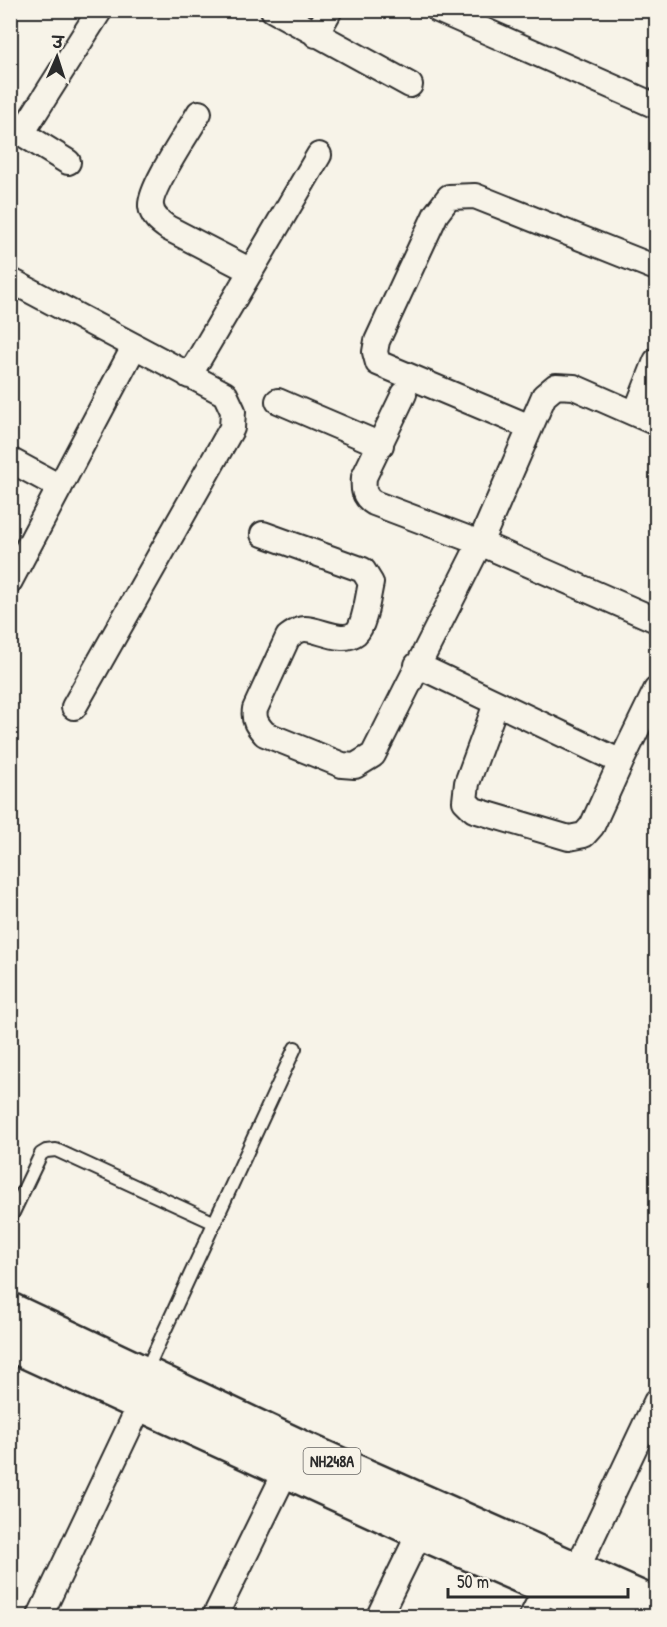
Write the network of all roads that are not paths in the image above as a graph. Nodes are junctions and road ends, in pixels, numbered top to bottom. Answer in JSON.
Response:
{"nodes":[{"id":1,"x":100,"y":10,"type":"edge"},
{"id":2,"x":273,"y":10,"type":"edge"},
{"id":3,"x":330,"y":10,"type":"edge"},
{"id":4,"x":438,"y":10,"type":"edge"},
{"id":5,"x":316,"y":35,"type":"junction"},
{"id":6,"x":410,"y":85,"type":"dead end"},
{"id":7,"x":657,"y":106,"type":"edge"},
{"id":8,"x":199,"y":113,"type":"dead end"},
{"id":9,"x":16,"y":130,"type":"edge"},
{"id":10,"x":319,"y":155,"type":"dead end"},
{"id":11,"x":68,"y":162,"type":"dead end"},
{"id":12,"x":657,"y":268,"type":"edge"},
{"id":13,"x":251,"y":271,"type":"junction"},
{"id":14,"x":10,"y":280,"type":"edge"},
{"id":15,"x":134,"y":346,"type":"junction"},
{"id":16,"x":657,"y":361,"type":"edge"},
{"id":17,"x":189,"y":376,"type":"junction"},
{"id":18,"x":404,"y":394,"type":"dead end"},
{"id":19,"x":278,"y":401,"type":"dead end"},
{"id":20,"x":646,"y":417,"type":"edge"},
{"id":21,"x":530,"y":427,"type":"junction"},
{"id":22,"x":381,"y":445,"type":"junction"},
{"id":23,"x":10,"y":460,"type":"edge"},
{"id":24,"x":60,"y":487,"type":"junction"},
{"id":25,"x":264,"y":534,"type":"dead end"},
{"id":26,"x":480,"y":543,"type":"junction"},
{"id":27,"x":10,"y":581,"type":"edge"},
{"id":28,"x":657,"y":620,"type":"edge"},
{"id":29,"x":417,"y":665,"type":"junction"},
{"id":30,"x":657,"y":690,"type":"edge"},
{"id":31,"x":496,"y":704,"type":"junction"},
{"id":32,"x":75,"y":707,"type":"dead end"},
{"id":33,"x":621,"y":762,"type":"junction"},
{"id":34,"x":296,"y":1048,"type":"dead end"},
{"id":35,"x":10,"y":1219,"type":"edge"},
{"id":36,"x":215,"y":1223,"type":"junction"},
{"id":37,"x":10,"y":1310,"type":"edge"},
{"id":38,"x":10,"y":1344,"type":"edge"},
{"id":39,"x":142,"y":1389,"type":"junction"},
{"id":40,"x":657,"y":1402,"type":"edge"},
{"id":41,"x":286,"y":1471,"type":"junction"},
{"id":42,"x":420,"y":1532,"type":"junction"},
{"id":43,"x":577,"y":1569,"type":"junction"},
{"id":44,"x":539,"y":1602,"type":"edge"},
{"id":45,"x":657,"y":1605,"type":"edge"},
{"id":46,"x":40,"y":1617,"type":"edge"},
{"id":47,"x":215,"y":1617,"type":"edge"},
{"id":48,"x":379,"y":1617,"type":"edge"},
{"id":49,"x":613,"y":1617,"type":"edge"}],
"edges":[{"from":1,"to":9,"type":"street"},
{"from":2,"to":5,"type":"street"},
{"from":3,"to":5,"type":"street"},
{"from":4,"to":7,"type":"street"},
{"from":5,"to":6,"type":"street"},
{"from":8,"to":13,"type":"street"},
{"from":9,"to":11,"type":"street"},
{"from":10,"to":13,"type":"street"},
{"from":12,"to":21,"type":"street"},
{"from":13,"to":17,"type":"street"},
{"from":14,"to":15,"type":"street"},
{"from":15,"to":17,"type":"street"},
{"from":15,"to":24,"type":"street"},
{"from":16,"to":20,"type":"street"},
{"from":17,"to":32,"type":"street"},
{"from":18,"to":22,"type":"street"},
{"from":19,"to":22,"type":"street"},
{"from":20,"to":21,"type":"street"},
{"from":21,"to":26,"type":"street"},
{"from":22,"to":26,"type":"street"},
{"from":23,"to":24,"type":"street"},
{"from":24,"to":27,"type":"street"},
{"from":25,"to":29,"type":"street"},
{"from":26,"to":28,"type":"street"},
{"from":26,"to":29,"type":"street"},
{"from":29,"to":31,"type":"street"},
{"from":30,"to":33,"type":"street"},
{"from":31,"to":33,"type":"street"},
{"from":31,"to":33,"type":"street"},
{"from":34,"to":36,"type":"lane"},
{"from":35,"to":36,"type":"lane"},
{"from":36,"to":39,"type":"lane"},
{"from":37,"to":39,"type":"highway","number":"NH248A"},
{"from":38,"to":39,"type":"highway","number":"NH248A"},
{"from":39,"to":41,"type":"highway","number":"NH248A"},
{"from":39,"to":43,"type":"highway","number":"NH248A"},
{"from":39,"to":46,"type":"street"},
{"from":40,"to":43,"type":"street"},
{"from":41,"to":42,"type":"highway","number":"NH248A"},
{"from":41,"to":47,"type":"street"},
{"from":42,"to":44,"type":"highway","number":"NH248A"},
{"from":42,"to":48,"type":"street"},
{"from":43,"to":45,"type":"highway","number":"NH248A"},
{"from":44,"to":49,"type":"highway","number":"NH248A"}]}
